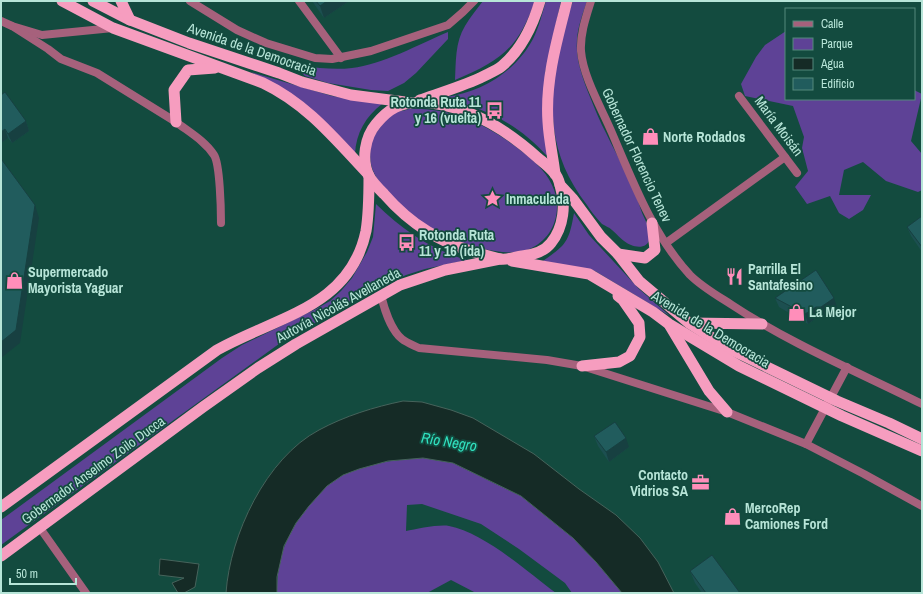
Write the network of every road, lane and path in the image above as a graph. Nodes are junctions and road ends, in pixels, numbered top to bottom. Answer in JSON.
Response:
{"nodes":[{"id":1,"x":62,"y":1,"type":"edge"},
{"id":2,"x":93,"y":1,"type":"edge"},
{"id":3,"x":121,"y":1,"type":"edge"},
{"id":4,"x":190,"y":1,"type":"edge"},
{"id":5,"x":299,"y":1,"type":"edge"},
{"id":6,"x":474,"y":1,"type":"edge"},
{"id":7,"x":540,"y":1,"type":"edge"},
{"id":8,"x":567,"y":1,"type":"edge"},
{"id":9,"x":591,"y":1,"type":"edge"},
{"id":10,"x":1,"y":20,"type":"edge"},
{"id":11,"x":130,"y":20,"type":"junction"},
{"id":12,"x":12,"y":26,"type":"junction"},
{"id":13,"x":113,"y":28,"type":"junction"},
{"id":14,"x":341,"y":58,"type":"junction"},
{"id":15,"x":224,"y":68,"type":"junction"},
{"id":16,"x":739,"y":96,"type":"dead end"},
{"id":17,"x":410,"y":103,"type":"junction"},
{"id":18,"x":176,"y":122,"type":"junction"},
{"id":19,"x":785,"y":157,"type":"junction"},
{"id":20,"x":797,"y":173,"type":"dead end"},
{"id":21,"x":556,"y":174,"type":"junction"},
{"id":22,"x":369,"y":175,"type":"junction"},
{"id":23,"x":560,"y":185,"type":"junction"},
{"id":24,"x":652,"y":222,"type":"junction"},
{"id":25,"x":220,"y":223,"type":"dead end"},
{"id":26,"x":666,"y":243,"type":"junction"},
{"id":27,"x":618,"y":254,"type":"junction"},
{"id":28,"x":502,"y":259,"type":"junction"},
{"id":29,"x":604,"y":284,"type":"junction"},
{"id":30,"x":381,"y":295,"type":"junction"},
{"id":31,"x":669,"y":324,"type":"junction"},
{"id":32,"x":689,"y":324,"type":"junction"},
{"id":33,"x":762,"y":324,"type":"junction"},
{"id":34,"x":582,"y":366,"type":"junction"},
{"id":35,"x":847,"y":367,"type":"junction"},
{"id":36,"x":170,"y":383,"type":"joint"},
{"id":37,"x":830,"y":397,"type":"junction"},
{"id":38,"x":922,"y":404,"type":"edge"},
{"id":39,"x":204,"y":407,"type":"joint"},
{"id":40,"x":825,"y":408,"type":"junction"},
{"id":41,"x":727,"y":412,"type":"junction"},
{"id":42,"x":922,"y":439,"type":"edge"},
{"id":43,"x":806,"y":444,"type":"junction"},
{"id":44,"x":922,"y":451,"type":"edge"},
{"id":45,"x":922,"y":506,"type":"edge"},
{"id":46,"x":1,"y":507,"type":"edge"},
{"id":47,"x":40,"y":528,"type":"junction"},
{"id":48,"x":1,"y":556,"type":"edge"},
{"id":49,"x":86,"y":593,"type":"edge"}],
"edges":[{"from":1,"to":13,"type":"highway","name":"Avenida de la Democracia"},
{"from":2,"to":11,"type":"highway","name":"Avenida de la Democracia"},
{"from":3,"to":11,"type":"highway"},
{"from":4,"to":14,"type":"street"},
{"from":5,"to":14,"type":"street"},
{"from":6,"to":14,"type":"street"},
{"from":7,"to":17,"type":"highway"},
{"from":8,"to":21,"type":"highway"},
{"from":9,"to":24,"type":"street","name":"Gobernador Florencio Tenev"},
{"from":10,"to":12,"type":"street","name":"Avenida de la Democracia"},
{"from":11,"to":17,"type":"highway","name":"Avenida de la Democracia"},
{"from":12,"to":13,"type":"street","name":"Avenida de la Democracia"},
{"from":12,"to":18,"type":"street"},
{"from":13,"to":15,"type":"highway","name":"Avenida de la Democracia"},
{"from":15,"to":18,"type":"highway"},
{"from":15,"to":22,"type":"highway","name":"Avenida de la Democracia"},
{"from":16,"to":19,"type":"street","name":"María Moisán"},
{"from":17,"to":21,"type":"highway","name":"Avenida de la Democracia"},
{"from":17,"to":22,"type":"highway","name":"Autovía Nicolás Avellaneda"},
{"from":18,"to":25,"type":"street"},
{"from":19,"to":20,"type":"street","name":"María Moisán"},
{"from":19,"to":26,"type":"street"},
{"from":21,"to":23,"type":"highway"},
{"from":22,"to":28,"type":"highway","name":"Avenida de la Democracia"},
{"from":22,"to":36,"type":"highway","name":"Autovía Nicolás Avellaneda"},
{"from":23,"to":27,"type":"highway","name":"Avenida de la Democracia"},
{"from":23,"to":28,"type":"highway","name":"Autovía Nicolás Avellaneda"},
{"from":24,"to":26,"type":"street","name":"Gobernador Florencio Tenev"},
{"from":24,"to":27,"type":"highway"},
{"from":26,"to":33,"type":"street","name":"Gobernador Florencio Tenev"},
{"from":27,"to":32,"type":"highway","name":"Avenida de la Democracia"},
{"from":28,"to":29,"type":"highway","name":"Avenida de la Democracia"},
{"from":28,"to":30,"type":"highway","name":"Autovía Nicolás Avellaneda"},
{"from":29,"to":31,"type":"highway","name":"Avenida de la Democracia"},
{"from":29,"to":34,"type":"highway"},
{"from":30,"to":34,"type":"street"},
{"from":30,"to":39,"type":"highway","name":"Autovía Nicolás Avellaneda"},
{"from":31,"to":40,"type":"highway","name":"Avenida de la Democracia"},
{"from":31,"to":41,"type":"highway"},
{"from":32,"to":33,"type":"highway"},
{"from":32,"to":37,"type":"highway","name":"Avenida de la Democracia"},
{"from":33,"to":35,"type":"street"},
{"from":34,"to":41,"type":"street"},
{"from":35,"to":37,"type":"street"},
{"from":35,"to":38,"type":"street"},
{"from":36,"to":46,"type":"highway","name":"Gobernador Anselmo Zoilo Ducca"},
{"from":37,"to":40,"type":"street"},
{"from":37,"to":42,"type":"highway","name":"Avenida de la Democracia"},
{"from":39,"to":47,"type":"highway","name":"Gobernador Anselmo Zoilo Ducca"},
{"from":40,"to":43,"type":"street"},
{"from":40,"to":44,"type":"highway","name":"Avenida de la Democracia"},
{"from":41,"to":43,"type":"street"},
{"from":43,"to":45,"type":"street"},
{"from":47,"to":48,"type":"highway","name":"Gobernador Anselmo Zoilo Ducca"},
{"from":47,"to":49,"type":"street"}]}
